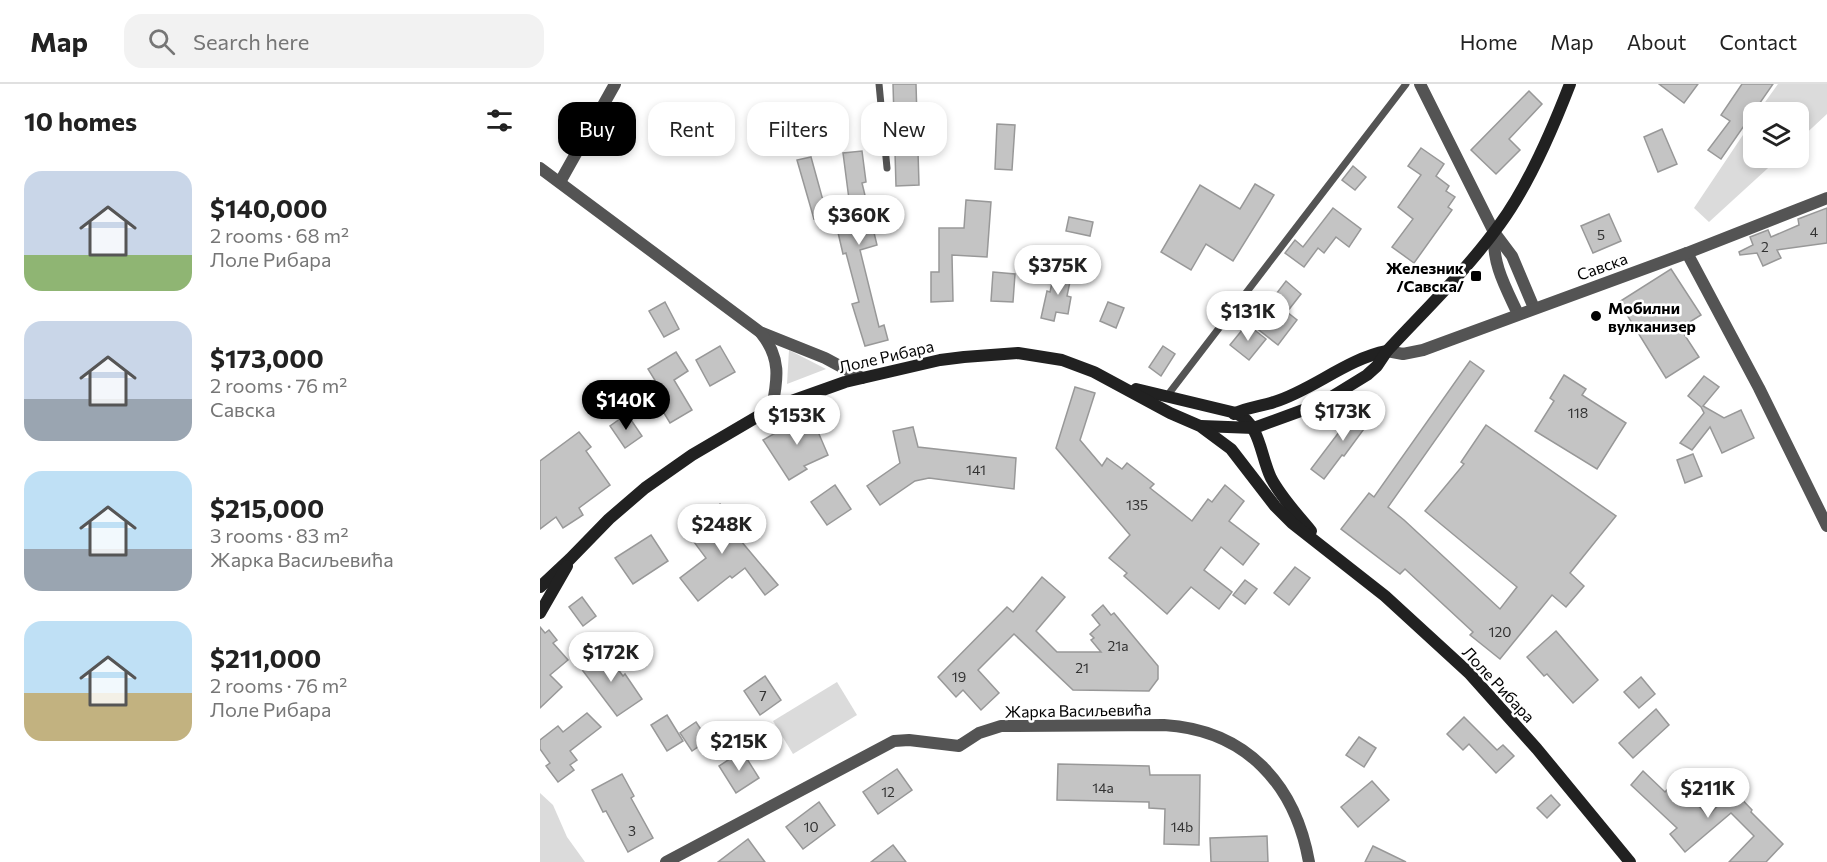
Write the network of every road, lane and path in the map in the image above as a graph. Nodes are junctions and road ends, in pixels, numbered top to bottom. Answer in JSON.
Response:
{"nodes":[{"id":1,"x":615,"y":84,"type":"edge"},
{"id":2,"x":879,"y":84,"type":"edge"},
{"id":3,"x":1406,"y":84,"type":"edge"},
{"id":4,"x":1420,"y":84,"type":"edge"},
{"id":5,"x":1570,"y":84,"type":"edge"},
{"id":6,"x":540,"y":168,"type":"edge"},
{"id":7,"x":887,"y":168,"type":"dead end"},
{"id":8,"x":560,"y":182,"type":"junction"},
{"id":9,"x":1827,"y":198,"type":"edge"},
{"id":10,"x":1494,"y":232,"type":"junction"},
{"id":11,"x":1687,"y":253,"type":"junction"},
{"id":12,"x":1534,"y":308,"type":"junction"},
{"id":13,"x":1518,"y":314,"type":"junction"},
{"id":14,"x":760,"y":332,"type":"junction"},
{"id":15,"x":1387,"y":351,"type":"junction"},
{"id":16,"x":862,"y":378,"type":"junction"},
{"id":17,"x":1120,"y":385,"type":"junction"},
{"id":18,"x":1167,"y":396,"type":"junction"},
{"id":19,"x":772,"y":408,"type":"junction"},
{"id":20,"x":1236,"y":413,"type":"junction"},
{"id":21,"x":1200,"y":426,"type":"junction"},
{"id":22,"x":1227,"y":428,"type":"junction"},
{"id":23,"x":1254,"y":428,"type":"junction"},
{"id":24,"x":1231,"y":449,"type":"junction"},
{"id":25,"x":1827,"y":526,"type":"edge"},
{"id":26,"x":1324,"y":546,"type":"junction"},
{"id":27,"x":570,"y":559,"type":"junction"},
{"id":28,"x":540,"y":587,"type":"edge"},
{"id":29,"x":540,"y":613,"type":"edge"},
{"id":30,"x":666,"y":862,"type":"edge"},
{"id":31,"x":1309,"y":862,"type":"edge"},
{"id":32,"x":1630,"y":862,"type":"edge"}],
"edges":[{"from":1,"to":8,"type":"street"},
{"from":2,"to":7,"type":"lane"},
{"from":3,"to":18,"type":"lane"},
{"from":4,"to":10,"type":"street"},
{"from":5,"to":10,"type":"main road"},
{"from":6,"to":8,"type":"street"},
{"from":8,"to":14,"type":"street"},
{"from":9,"to":11,"type":"street","name":"Савска"},
{"from":10,"to":12,"type":"street"},
{"from":10,"to":13,"type":"street"},
{"from":10,"to":15,"type":"main road"},
{"from":11,"to":12,"type":"street","name":"Савска"},
{"from":11,"to":25,"type":"street"},
{"from":12,"to":13,"type":"street","name":"Савска"},
{"from":13,"to":15,"type":"street","name":"Савска"},
{"from":14,"to":16,"type":"street"},
{"from":14,"to":19,"type":"street"},
{"from":15,"to":20,"type":"main road","name":"Савска"},
{"from":15,"to":23,"type":"main road"},
{"from":16,"to":17,"type":"main road","name":"Лоле Рибара"},
{"from":16,"to":19,"type":"main road","name":"Лоле Рибара"},
{"from":17,"to":18,"type":"main road","name":"Лоле Рибара"},
{"from":17,"to":21,"type":"main road","name":"Лоле Рибара"},
{"from":18,"to":20,"type":"main road","name":"Лоле Рибара"},
{"from":19,"to":27,"type":"main road","name":"Лоле Рибара"},
{"from":20,"to":22,"type":"main road"},
{"from":20,"to":23,"type":"main road","name":"Лоле Рибара"},
{"from":21,"to":22,"type":"main road"},
{"from":21,"to":24,"type":"main road","name":"Лоле Рибара"},
{"from":22,"to":23,"type":"main road"},
{"from":22,"to":24,"type":"main road"},
{"from":23,"to":26,"type":"main road","name":"Лоле Рибара"},
{"from":24,"to":26,"type":"main road","name":"Лоле Рибара"},
{"from":26,"to":32,"type":"main road","name":"Лоле Рибара"},
{"from":27,"to":28,"type":"main road","name":"Лоле Рибара"},
{"from":27,"to":29,"type":"main road"},
{"from":30,"to":31,"type":"street","name":"Жарка Васиљевића"}]}
